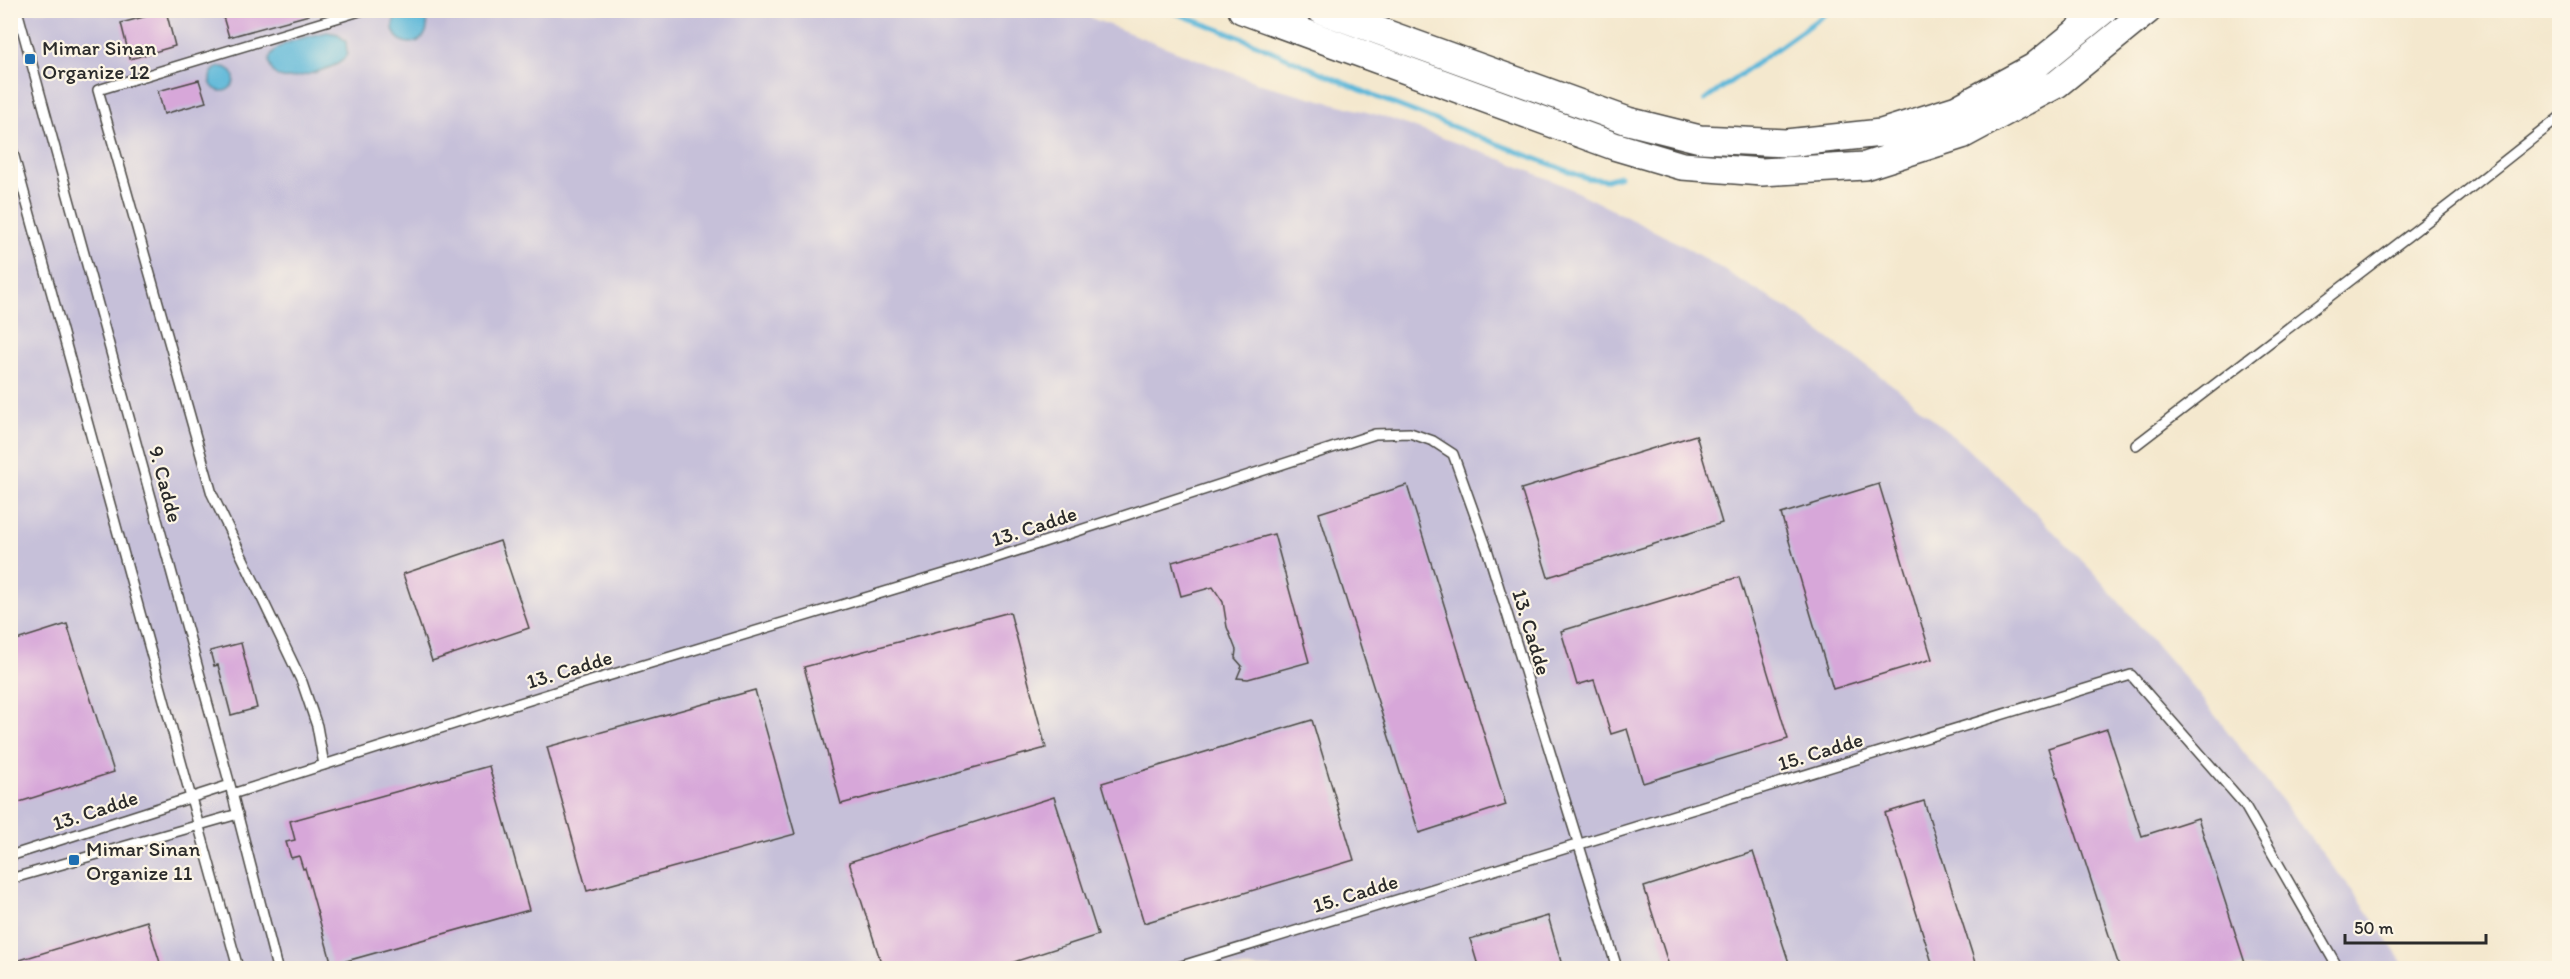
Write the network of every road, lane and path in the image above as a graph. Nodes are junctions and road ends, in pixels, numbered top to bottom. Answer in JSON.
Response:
{"nodes":[{"id":1,"x":17,"y":10,"type":"edge"},
{"id":2,"x":363,"y":10,"type":"edge"},
{"id":3,"x":1242,"y":10,"type":"edge"},
{"id":4,"x":1321,"y":10,"type":"edge"},
{"id":5,"x":2104,"y":10,"type":"edge"},
{"id":6,"x":2148,"y":10,"type":"edge"},
{"id":7,"x":2559,"y":117,"type":"edge"},
{"id":8,"x":10,"y":142,"type":"edge"},
{"id":9,"x":2136,"y":445,"type":"dead end"},
{"id":10,"x":324,"y":765,"type":"junction"},
{"id":11,"x":231,"y":789,"type":"junction"},
{"id":12,"x":190,"y":798,"type":"junction"},
{"id":13,"x":238,"y":814,"type":"junction"},
{"id":14,"x":198,"y":826,"type":"junction"},
{"id":15,"x":1578,"y":843,"type":"junction"},
{"id":16,"x":10,"y":856,"type":"edge"},
{"id":17,"x":10,"y":879,"type":"edge"},
{"id":18,"x":238,"y":969,"type":"edge"},
{"id":19,"x":277,"y":969,"type":"edge"},
{"id":20,"x":1175,"y":969,"type":"edge"},
{"id":21,"x":1617,"y":969,"type":"edge"},
{"id":22,"x":2338,"y":969,"type":"edge"}],
"edges":[{"from":1,"to":11,"type":"lane","name":"9. Cadde"},
{"from":2,"to":10,"type":"lane"},
{"from":3,"to":6,"type":"street"},
{"from":4,"to":5,"type":"street"},
{"from":7,"to":9,"type":"lane"},
{"from":8,"to":12,"type":"lane"},
{"from":10,"to":11,"type":"lane","name":"13. Cadde"},
{"from":10,"to":15,"type":"lane","name":"13. Cadde"},
{"from":11,"to":12,"type":"lane","name":"13. Cadde"},
{"from":11,"to":13,"type":"lane","name":"9. Cadde"},
{"from":12,"to":14,"type":"lane"},
{"from":12,"to":16,"type":"lane","name":"13. Cadde"},
{"from":13,"to":14,"type":"lane","name":"13. Cadde"},
{"from":13,"to":19,"type":"lane","name":"9. Cadde"},
{"from":14,"to":17,"type":"lane","name":"13. Cadde"},
{"from":14,"to":18,"type":"lane"},
{"from":15,"to":20,"type":"lane","name":"15. Cadde"},
{"from":15,"to":21,"type":"lane","name":"13. Cadde"},
{"from":15,"to":22,"type":"lane","name":"15. Cadde"}]}
